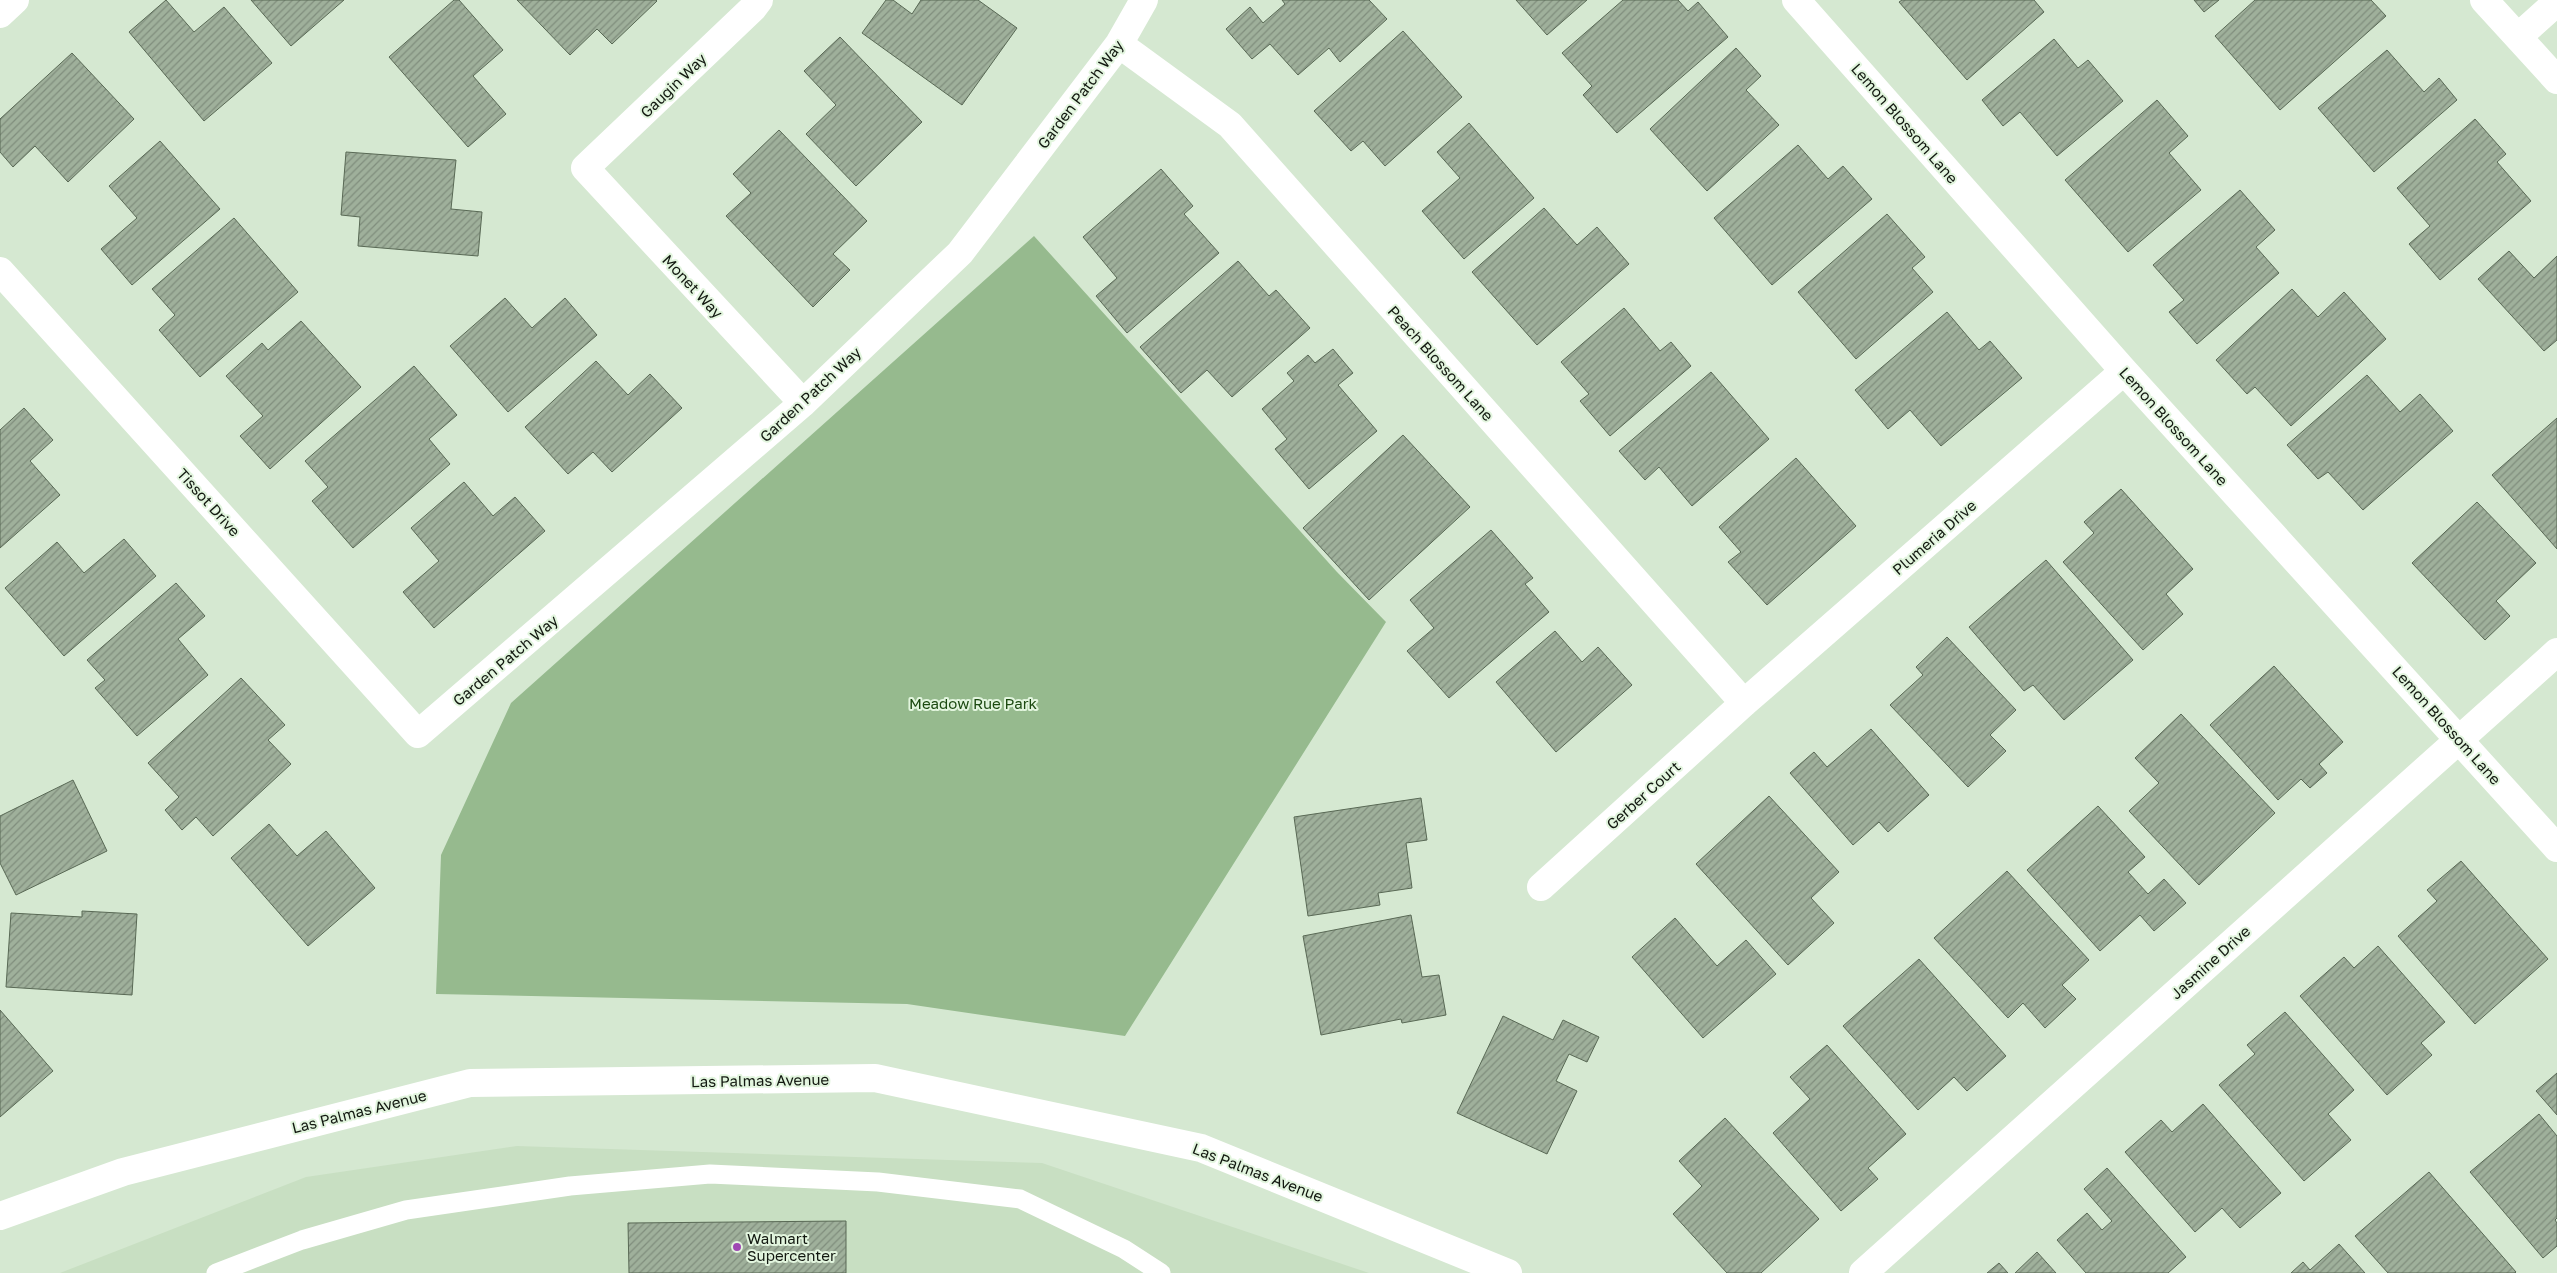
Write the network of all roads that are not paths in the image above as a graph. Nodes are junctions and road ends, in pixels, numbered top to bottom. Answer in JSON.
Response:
{"nodes":[{"id":1,"x":15,"y":0,"type":"edge"},
{"id":2,"x":759,"y":0,"type":"edge"},
{"id":3,"x":1144,"y":0,"type":"edge"},
{"id":4,"x":1796,"y":0,"type":"edge"},
{"id":5,"x":2484,"y":0,"type":"edge"},
{"id":6,"x":2557,"y":2,"type":"edge"},
{"id":7,"x":0,"y":14,"type":"edge"},
{"id":8,"x":2518,"y":37,"type":"junction"},
{"id":9,"x":1119,"y":44,"type":"junction"},
{"id":10,"x":2557,"y":80,"type":"edge"},
{"id":11,"x":585,"y":168,"type":"joint"},
{"id":12,"x":0,"y":271,"type":"edge"},
{"id":13,"x":2124,"y":371,"type":"junction"},
{"id":14,"x":803,"y":403,"type":"junction"},
{"id":15,"x":2557,"y":652,"type":"edge"},
{"id":16,"x":1744,"y":703,"type":"junction"},
{"id":17,"x":418,"y":734,"type":"joint"},
{"id":18,"x":2460,"y":739,"type":"junction"},
{"id":19,"x":2557,"y":848,"type":"edge"},
{"id":20,"x":1541,"y":887,"type":"dead end"},
{"id":21,"x":0,"y":1216,"type":"edge"},
{"id":22,"x":216,"y":1273,"type":"edge"},
{"id":23,"x":1161,"y":1273,"type":"edge"},
{"id":24,"x":1508,"y":1273,"type":"edge"},
{"id":25,"x":1863,"y":1273,"type":"edge"}],
"edges":[{"from":1,"to":7,"type":"street"},
{"from":2,"to":11,"type":"street","name":"Gaugin Way"},
{"from":3,"to":9,"type":"street","name":"Garden Patch Way"},
{"from":4,"to":13,"type":"street","name":"Lemon Blossom Lane"},
{"from":5,"to":8,"type":"street"},
{"from":6,"to":8,"type":"street"},
{"from":8,"to":10,"type":"street"},
{"from":9,"to":14,"type":"street","name":"Garden Patch Way"},
{"from":9,"to":16,"type":"street","name":"Peach Blossom Lane"},
{"from":11,"to":14,"type":"street","name":"Monet Way"},
{"from":12,"to":17,"type":"street","name":"Tissot Drive"},
{"from":13,"to":16,"type":"street","name":"Plumeria Drive"},
{"from":13,"to":18,"type":"street","name":"Lemon Blossom Lane"},
{"from":14,"to":17,"type":"street","name":"Garden Patch Way"},
{"from":15,"to":18,"type":"street","name":"Jasmine Drive"},
{"from":16,"to":20,"type":"street","name":"Gerber Court"},
{"from":18,"to":19,"type":"street","name":"Lemon Blossom Lane"},
{"from":18,"to":25,"type":"street","name":"Jasmine Drive"},
{"from":21,"to":24,"type":"street","name":"Las Palmas Avenue"},
{"from":22,"to":23,"type":"lane"}]}
